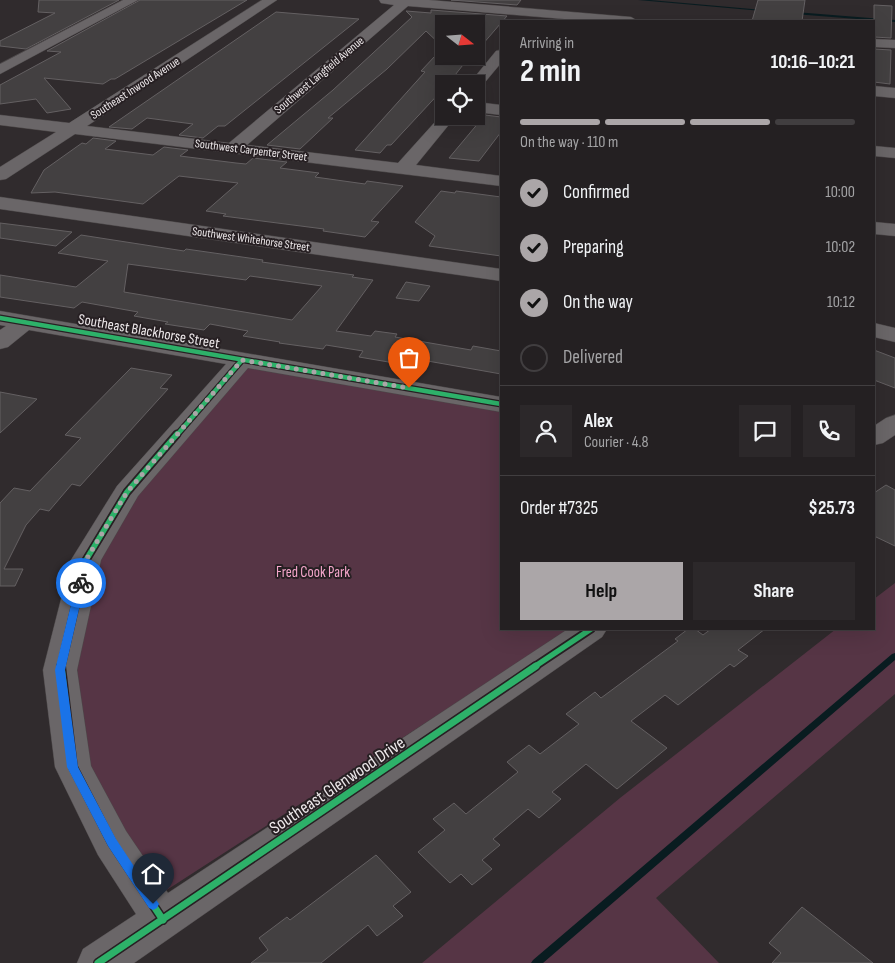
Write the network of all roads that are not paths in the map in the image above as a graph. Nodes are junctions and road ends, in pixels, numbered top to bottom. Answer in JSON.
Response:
{"nodes":[{"id":1,"x":132,"y":0,"type":"edge"},
{"id":2,"x":271,"y":0,"type":"edge"},
{"id":3,"x":385,"y":0,"type":"edge"},
{"id":4,"x":546,"y":0,"type":"edge"},
{"id":5,"x":405,"y":2,"type":"junction"},
{"id":6,"x":532,"y":17,"type":"edge"},
{"id":7,"x":606,"y":20,"type":"edge"},
{"id":8,"x":875,"y":43,"type":"edge"},
{"id":9,"x":895,"y":44,"type":"edge"},
{"id":10,"x":500,"y":55,"type":"edge"},
{"id":11,"x":0,"y":70,"type":"edge"},
{"id":12,"x":484,"y":75,"type":"edge"},
{"id":13,"x":875,"y":91,"type":"edge"},
{"id":14,"x":895,"y":93,"type":"edge"},
{"id":15,"x":485,"y":108,"type":"edge"},
{"id":16,"x":500,"y":110,"type":"edge"},
{"id":17,"x":0,"y":120,"type":"edge"},
{"id":18,"x":440,"y":125,"type":"edge"},
{"id":19,"x":72,"y":129,"type":"junction"},
{"id":20,"x":233,"y":148,"type":"junction"},
{"id":21,"x":875,"y":151,"type":"edge"},
{"id":22,"x":895,"y":153,"type":"edge"},
{"id":23,"x":403,"y":169,"type":"junction"},
{"id":24,"x":0,"y":175,"type":"edge"},
{"id":25,"x":500,"y":181,"type":"edge"},
{"id":26,"x":0,"y":203,"type":"edge"},
{"id":27,"x":875,"y":228,"type":"edge"},
{"id":28,"x":895,"y":230,"type":"edge"},
{"id":29,"x":500,"y":275,"type":"edge"},
{"id":30,"x":0,"y":318,"type":"edge"},
{"id":31,"x":24,"y":322,"type":"junction"},
{"id":32,"x":875,"y":330,"type":"edge"},
{"id":33,"x":895,"y":335,"type":"edge"},
{"id":34,"x":0,"y":342,"type":"edge"},
{"id":35,"x":242,"y":360,"type":"junction"},
{"id":36,"x":500,"y":404,"type":"edge"},
{"id":37,"x":895,"y":423,"type":"edge"},
{"id":38,"x":875,"y":436,"type":"edge"},
{"id":39,"x":590,"y":630,"type":"edge"},
{"id":40,"x":163,"y":920,"type":"junction"},
{"id":41,"x":98,"y":963,"type":"edge"}],
"edges":[{"from":1,"to":11,"type":"street"},
{"from":2,"to":19,"type":"street","name":"Southeast Inwood Avenue"},
{"from":3,"to":5,"type":"street"},
{"from":4,"to":6,"type":"street"},
{"from":5,"to":6,"type":"street"},
{"from":5,"to":20,"type":"street","name":"Southwest Langfield Avenue"},
{"from":6,"to":7,"type":"street"},
{"from":8,"to":9,"type":"street"},
{"from":10,"to":12,"type":"street"},
{"from":13,"to":14,"type":"street"},
{"from":15,"to":16,"type":"street"},
{"from":17,"to":19,"type":"street","name":"Southwest Carpenter Street"},
{"from":18,"to":23,"type":"street"},
{"from":19,"to":20,"type":"street","name":"Southwest Carpenter Street"},
{"from":19,"to":24,"type":"street","name":"Southeast Inwood Avenue"},
{"from":20,"to":23,"type":"street","name":"Southwest Carpenter Street"},
{"from":21,"to":22,"type":"street"},
{"from":23,"to":25,"type":"street","name":"Southwest Carpenter Street"},
{"from":26,"to":29,"type":"street","name":"Southwest Whitehorse Street"},
{"from":27,"to":28,"type":"street"},
{"from":30,"to":31,"type":"street","name":"Southeast Blackhorse Street"},
{"from":31,"to":34,"type":"street"},
{"from":31,"to":35,"type":"street","name":"Southeast Blackhorse Street"},
{"from":32,"to":33,"type":"street"},
{"from":35,"to":36,"type":"street","name":"Southeast Blackhorse Street"},
{"from":35,"to":40,"type":"street"},
{"from":37,"to":38,"type":"street"},
{"from":39,"to":40,"type":"street","name":"Southeast Glenwood Drive"},
{"from":40,"to":41,"type":"street","name":"Southeast Glenwood Drive"}]}
